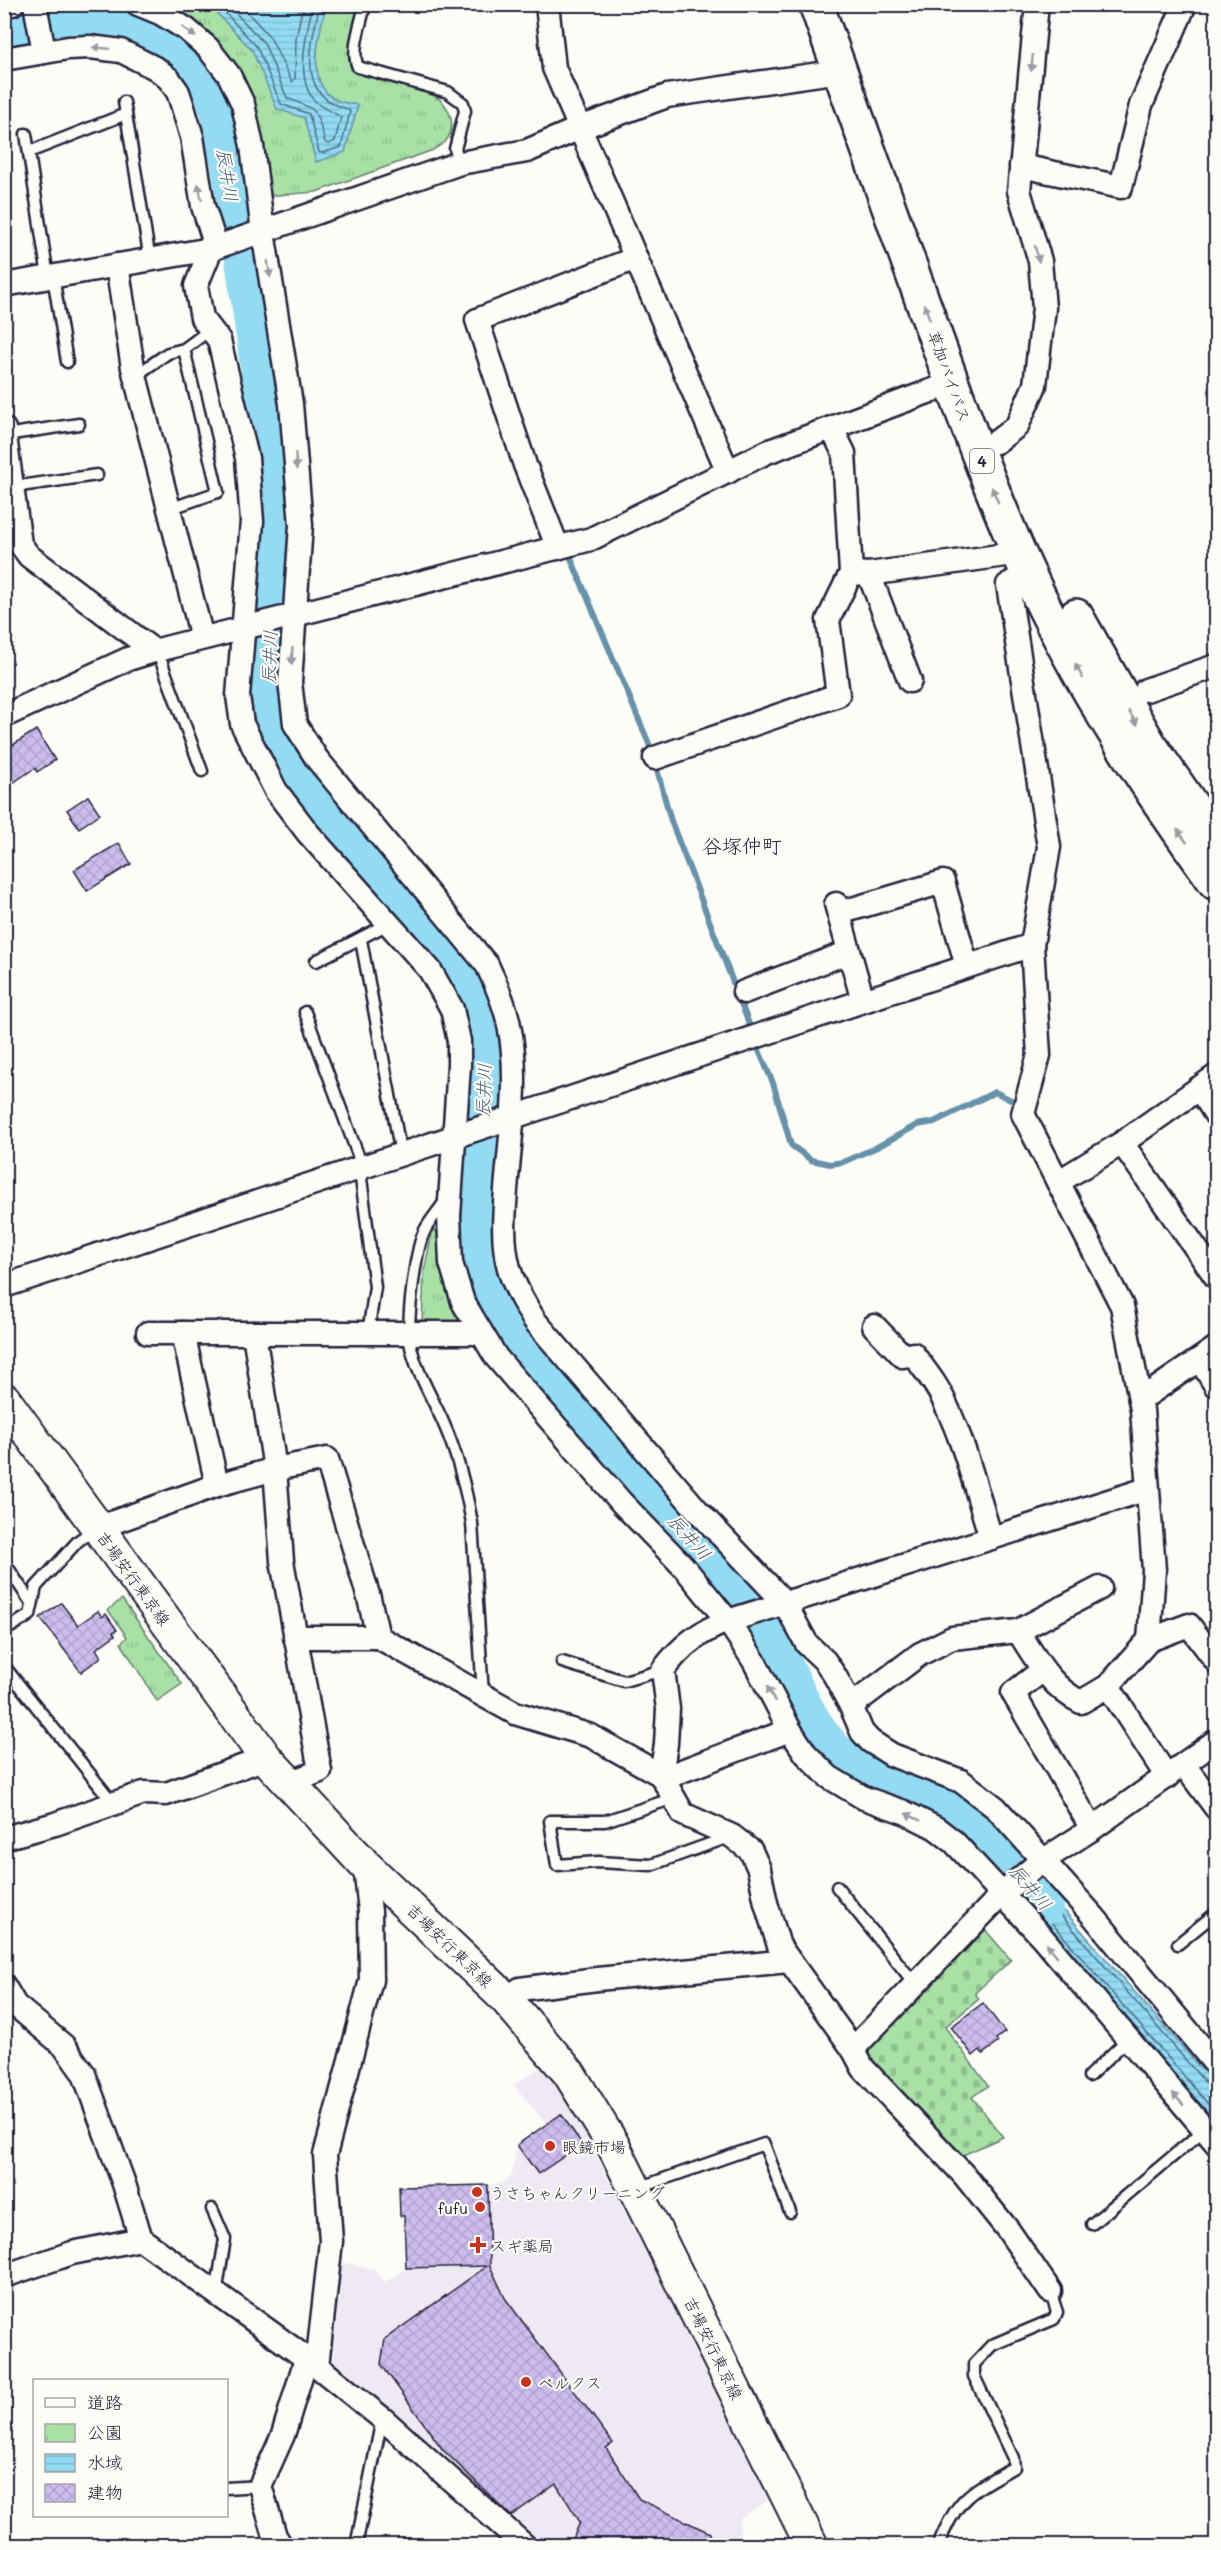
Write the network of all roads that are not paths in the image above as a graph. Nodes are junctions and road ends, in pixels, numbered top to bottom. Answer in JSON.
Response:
{"nodes":[{"id":1,"x":12,"y":4,"type":"edge"},
{"id":2,"x":35,"y":4,"type":"edge"},
{"id":3,"x":138,"y":4,"type":"edge"},
{"id":4,"x":365,"y":4,"type":"edge"},
{"id":5,"x":547,"y":4,"type":"edge"},
{"id":6,"x":816,"y":4,"type":"edge"},
{"id":7,"x":841,"y":4,"type":"edge"},
{"id":8,"x":1037,"y":4,"type":"edge"},
{"id":9,"x":1185,"y":4,"type":"edge"},
{"id":10,"x":4,"y":6,"type":"edge"},
{"id":11,"x":44,"y":52,"type":"junction"},
{"id":12,"x":4,"y":60,"type":"edge"},
{"id":13,"x":840,"y":71,"type":"junction"},
{"id":14,"x":124,"y":102,"type":"dead end"},
{"id":15,"x":126,"y":114,"type":"junction"},
{"id":16,"x":580,"y":128,"type":"junction"},
{"id":17,"x":26,"y":134,"type":"dead end"},
{"id":18,"x":29,"y":152,"type":"junction"},
{"id":19,"x":460,"y":163,"type":"junction"},
{"id":20,"x":1022,"y":166,"type":"junction"},
{"id":21,"x":259,"y":233,"type":"junction"},
{"id":22,"x":216,"y":247,"type":"junction"},
{"id":23,"x":636,"y":258,"type":"junction"},
{"id":24,"x":150,"y":260,"type":"junction"},
{"id":25,"x":117,"y":265,"type":"junction"},
{"id":26,"x":50,"y":277,"type":"junction"},
{"id":27,"x":4,"y":285,"type":"edge"},
{"id":28,"x":211,"y":329,"type":"junction"},
{"id":29,"x":184,"y":349,"type":"junction"},
{"id":30,"x":67,"y":362,"type":"dead end"},
{"id":31,"x":135,"y":376,"type":"junction"},
{"id":32,"x":952,"y":382,"type":"junction"},
{"id":33,"x":79,"y":424,"type":"dead end"},
{"id":34,"x":832,"y":429,"type":"junction"},
{"id":35,"x":5,"y":432,"type":"edge"},
{"id":36,"x":996,"y":442,"type":"junction"},
{"id":37,"x":728,"y":472,"type":"junction"},
{"id":38,"x":97,"y":475,"type":"dead end"},
{"id":39,"x":13,"y":487,"type":"junction"},
{"id":40,"x":169,"y":509,"type":"junction"},
{"id":41,"x":558,"y":548,"type":"junction"},
{"id":42,"x":1024,"y":562,"type":"junction"},
{"id":43,"x":860,"y":574,"type":"junction"},
{"id":44,"x":289,"y":617,"type":"junction"},
{"id":45,"x":245,"y":628,"type":"junction"},
{"id":46,"x":202,"y":638,"type":"junction"},
{"id":47,"x":154,"y":651,"type":"junction"},
{"id":48,"x":1216,"y":666,"type":"edge"},
{"id":49,"x":910,"y":681,"type":"dead end"},
{"id":50,"x":1146,"y":690,"type":"dead end"},
{"id":51,"x":4,"y":716,"type":"edge"},
{"id":52,"x":655,"y":758,"type":"dead end"},
{"id":53,"x":202,"y":771,"type":"dead end"},
{"id":54,"x":1216,"y":841,"type":"edge"},
{"id":55,"x":1216,"y":883,"type":"edge"},
{"id":56,"x":388,"y":924,"type":"junction"},
{"id":57,"x":360,"y":940,"type":"junction"},
{"id":58,"x":1032,"y":945,"type":"junction"},
{"id":59,"x":849,"y":952,"type":"junction"},
{"id":60,"x":316,"y":961,"type":"dead end"},
{"id":61,"x":967,"y":966,"type":"junction"},
{"id":62,"x":744,"y":992,"type":"dead end"},
{"id":63,"x":863,"y":1000,"type":"junction"},
{"id":64,"x":305,"y":1012,"type":"dead end"},
{"id":65,"x":1208,"y":1082,"type":"edge"},
{"id":66,"x":1216,"y":1115,"type":"edge"},
{"id":67,"x":506,"y":1119,"type":"junction"},
{"id":68,"x":457,"y":1135,"type":"junction"},
{"id":69,"x":1122,"y":1143,"type":"junction"},
{"id":70,"x":401,"y":1154,"type":"junction"},
{"id":71,"x":360,"y":1167,"type":"junction"},
{"id":72,"x":1058,"y":1182,"type":"junction"},
{"id":73,"x":450,"y":1194,"type":"junction"},
{"id":74,"x":1216,"y":1277,"type":"edge"},
{"id":75,"x":4,"y":1286,"type":"edge"},
{"id":76,"x":874,"y":1326,"type":"dead end"},
{"id":77,"x":148,"y":1333,"type":"dead end"},
{"id":78,"x":183,"y":1333,"type":"junction"},
{"id":79,"x":254,"y":1333,"type":"junction"},
{"id":80,"x":368,"y":1333,"type":"junction"},
{"id":81,"x":410,"y":1333,"type":"junction"},
{"id":82,"x":481,"y":1333,"type":"junction"},
{"id":83,"x":1208,"y":1354,"type":"edge"},
{"id":84,"x":1216,"y":1386,"type":"edge"},
{"id":85,"x":4,"y":1399,"type":"edge"},
{"id":86,"x":1140,"y":1400,"type":"junction"},
{"id":87,"x":275,"y":1469,"type":"junction"},
{"id":88,"x":217,"y":1485,"type":"junction"},
{"id":89,"x":1147,"y":1489,"type":"junction"},
{"id":90,"x":97,"y":1528,"type":"junction"},
{"id":91,"x":991,"y":1538,"type":"junction"},
{"id":92,"x":4,"y":1562,"type":"edge"},
{"id":93,"x":1100,"y":1588,"type":"dead end"},
{"id":94,"x":32,"y":1604,"type":"junction"},
{"id":95,"x":778,"y":1604,"type":"junction"},
{"id":96,"x":733,"y":1619,"type":"junction"},
{"id":97,"x":4,"y":1631,"type":"edge"},
{"id":98,"x":1018,"y":1631,"type":"junction"},
{"id":99,"x":295,"y":1636,"type":"junction"},
{"id":100,"x":378,"y":1637,"type":"junction"},
{"id":101,"x":1149,"y":1640,"type":"junction"},
{"id":102,"x":1216,"y":1661,"type":"edge"},
{"id":103,"x":562,"y":1662,"type":"dead end"},
{"id":104,"x":4,"y":1666,"type":"edge"},
{"id":105,"x":663,"y":1670,"type":"junction"},
{"id":106,"x":1043,"y":1670,"type":"junction"},
{"id":107,"x":1108,"y":1686,"type":"junction"},
{"id":108,"x":483,"y":1695,"type":"junction"},
{"id":109,"x":851,"y":1706,"type":"junction"},
{"id":110,"x":790,"y":1731,"type":"junction"},
{"id":111,"x":1216,"y":1741,"type":"edge"},
{"id":112,"x":266,"y":1758,"type":"junction"},
{"id":113,"x":1175,"y":1771,"type":"junction"},
{"id":114,"x":289,"y":1783,"type":"junction"},
{"id":115,"x":666,"y":1784,"type":"junction"},
{"id":116,"x":114,"y":1803,"type":"junction"},
{"id":117,"x":1216,"y":1808,"type":"edge"},
{"id":118,"x":1092,"y":1829,"type":"junction"},
{"id":119,"x":732,"y":1836,"type":"junction"},
{"id":120,"x":4,"y":1838,"type":"edge"},
{"id":121,"x":1040,"y":1863,"type":"junction"},
{"id":122,"x":365,"y":1865,"type":"junction"},
{"id":123,"x":837,"y":1887,"type":"dead end"},
{"id":124,"x":1004,"y":1893,"type":"junction"},
{"id":125,"x":1216,"y":1913,"type":"edge"},
{"id":126,"x":1178,"y":1944,"type":"dead end"},
{"id":127,"x":789,"y":1961,"type":"junction"},
{"id":128,"x":915,"y":1984,"type":"junction"},
{"id":129,"x":4,"y":1986,"type":"edge"},
{"id":130,"x":506,"y":1999,"type":"junction"},
{"id":131,"x":1128,"y":2040,"type":"junction"},
{"id":132,"x":853,"y":2049,"type":"junction"},
{"id":133,"x":1216,"y":2065,"type":"edge"},
{"id":134,"x":1089,"y":2076,"type":"dead end"},
{"id":135,"x":1210,"y":2137,"type":"edge"},
{"id":136,"x":635,"y":2189,"type":"junction"},
{"id":137,"x":212,"y":2210,"type":"dead end"},
{"id":138,"x":790,"y":2211,"type":"dead end"},
{"id":139,"x":1092,"y":2224,"type":"dead end"},
{"id":140,"x":141,"y":2239,"type":"junction"},
{"id":141,"x":4,"y":2276,"type":"edge"},
{"id":142,"x":1050,"y":2291,"type":"joint"},
{"id":143,"x":216,"y":2294,"type":"junction"},
{"id":144,"x":311,"y":2363,"type":"junction"},
{"id":145,"x":382,"y":2419,"type":"junction"},
{"id":146,"x":260,"y":2486,"type":"junction"},
{"id":147,"x":228,"y":2488,"type":"edge"},
{"id":148,"x":281,"y":2546,"type":"edge"},
{"id":149,"x":356,"y":2546,"type":"edge"},
{"id":150,"x":525,"y":2546,"type":"edge"},
{"id":151,"x":812,"y":2546,"type":"edge"},
{"id":152,"x":938,"y":2546,"type":"edge"}],
"edges":[{"from":1,"to":10,"type":"street"},
{"from":2,"to":11,"type":"street"},
{"from":3,"to":21,"type":"street","one_way":true},
{"from":4,"to":19,"type":"lane"},
{"from":5,"to":16,"type":"street"},
{"from":6,"to":13,"type":"highway","name":"草加バイパス","number":"4"},
{"from":7,"to":36,"type":"highway","name":"草加バイパス","number":"4"},
{"from":8,"to":20,"type":"street","one_way":true},
{"from":9,"to":20,"type":"street"},
{"from":11,"to":12,"type":"street"},
{"from":22,"to":11,"type":"street","one_way":true},
{"from":13,"to":16,"type":"street"},
{"from":32,"to":13,"type":"highway","name":"草加バイパス","number":"4","one_way":true},
{"from":14,"to":15,"type":"lane"},
{"from":15,"to":18,"type":"lane"},
{"from":15,"to":24,"type":"lane"},
{"from":16,"to":19,"type":"street"},
{"from":16,"to":23,"type":"street"},
{"from":17,"to":18,"type":"lane"},
{"from":18,"to":26,"type":"lane"},
{"from":19,"to":21,"type":"street"},
{"from":20,"to":36,"type":"street","one_way":true},
{"from":21,"to":22,"type":"street"},
{"from":21,"to":44,"type":"street","one_way":true},
{"from":22,"to":24,"type":"street"},
{"from":22,"to":28,"type":"street"},
{"from":23,"to":37,"type":"street"},
{"from":23,"to":41,"type":"street"},
{"from":24,"to":25,"type":"street"},
{"from":25,"to":26,"type":"street"},
{"from":25,"to":31,"type":"street"},
{"from":26,"to":27,"type":"street"},
{"from":26,"to":30,"type":"lane"},
{"from":28,"to":29,"type":"lane"},
{"from":28,"to":45,"type":"street"},
{"from":29,"to":31,"type":"lane"},
{"from":29,"to":40,"type":"lane"},
{"from":31,"to":40,"type":"street"},
{"from":32,"to":34,"type":"street"},
{"from":42,"to":32,"type":"highway","name":"草加バイパス","number":"4","one_way":true},
{"from":33,"to":35,"type":"lane"},
{"from":34,"to":37,"type":"street"},
{"from":34,"to":43,"type":"street"},
{"from":35,"to":39,"type":"street"},
{"from":36,"to":54,"type":"highway","name":"草加バイパス","number":"4","one_way":true},
{"from":37,"to":41,"type":"street"},
{"from":38,"to":39,"type":"lane"},
{"from":39,"to":47,"type":"street"},
{"from":40,"to":46,"type":"street"},
{"from":41,"to":44,"type":"street"},
{"from":42,"to":43,"type":"street"},
{"from":55,"to":42,"type":"highway","name":"草加バイパス","number":"4","one_way":true},
{"from":42,"to":58,"type":"street"},
{"from":43,"to":49,"type":"street"},
{"from":43,"to":52,"type":"street"},
{"from":44,"to":45,"type":"street"},
{"from":44,"to":67,"type":"street","one_way":true},
{"from":45,"to":46,"type":"street"},
{"from":45,"to":56,"type":"street"},
{"from":46,"to":47,"type":"street"},
{"from":47,"to":51,"type":"street"},
{"from":47,"to":53,"type":"lane"},
{"from":48,"to":50,"type":"street"},
{"from":56,"to":57,"type":"lane"},
{"from":56,"to":68,"type":"street"},
{"from":57,"to":60,"type":"lane"},
{"from":57,"to":70,"type":"lane"},
{"from":58,"to":61,"type":"street"},
{"from":58,"to":72,"type":"street"},
{"from":59,"to":61,"type":"street"},
{"from":59,"to":62,"type":"street"},
{"from":59,"to":63,"type":"street"},
{"from":61,"to":63,"type":"street"},
{"from":63,"to":67,"type":"street"},
{"from":64,"to":71,"type":"lane"},
{"from":65,"to":66,"type":"street"},
{"from":65,"to":69,"type":"street"},
{"from":67,"to":68,"type":"street"},
{"from":67,"to":95,"type":"street"},
{"from":68,"to":70,"type":"street"},
{"from":68,"to":73,"type":"street"},
{"from":69,"to":72,"type":"street"},
{"from":69,"to":74,"type":"street"},
{"from":70,"to":71,"type":"street"},
{"from":71,"to":75,"type":"street"},
{"from":71,"to":80,"type":"lane"},
{"from":72,"to":86,"type":"street"},
{"from":73,"to":81,"type":"lane"},
{"from":73,"to":82,"type":"street"},
{"from":76,"to":91,"type":"street"},
{"from":77,"to":78,"type":"street"},
{"from":78,"to":79,"type":"street"},
{"from":78,"to":88,"type":"street"},
{"from":79,"to":80,"type":"street"},
{"from":79,"to":87,"type":"street"},
{"from":80,"to":81,"type":"street"},
{"from":81,"to":82,"type":"street"},
{"from":81,"to":108,"type":"lane"},
{"from":82,"to":96,"type":"street"},
{"from":83,"to":84,"type":"street"},
{"from":83,"to":86,"type":"street"},
{"from":85,"to":90,"type":"main road","name":"吉場安行東京線"},
{"from":86,"to":89,"type":"street"},
{"from":87,"to":88,"type":"street"},
{"from":87,"to":99,"type":"street"},
{"from":87,"to":100,"type":"street"},
{"from":88,"to":90,"type":"street"},
{"from":89,"to":91,"type":"street"},
{"from":89,"to":101,"type":"street"},
{"from":90,"to":94,"type":"lane"},
{"from":90,"to":112,"type":"main road","name":"吉場安行東京線"},
{"from":91,"to":95,"type":"street"},
{"from":92,"to":94,"type":"lane"},
{"from":93,"to":98,"type":"street"},
{"from":94,"to":97,"type":"lane"},
{"from":95,"to":96,"type":"street"},
{"from":95,"to":109,"type":"street"},
{"from":96,"to":105,"type":"street"},
{"from":110,"to":96,"type":"street","one_way":true},
{"from":98,"to":106,"type":"street"},
{"from":98,"to":109,"type":"street"},
{"from":99,"to":100,"type":"street"},
{"from":99,"to":114,"type":"street"},
{"from":100,"to":108,"type":"street"},
{"from":101,"to":102,"type":"street"},
{"from":101,"to":107,"type":"street"},
{"from":103,"to":105,"type":"lane"},
{"from":104,"to":116,"type":"lane"},
{"from":105,"to":115,"type":"street"},
{"from":106,"to":107,"type":"street"},
{"from":106,"to":118,"type":"street"},
{"from":107,"to":113,"type":"street"},
{"from":108,"to":115,"type":"street"},
{"from":109,"to":121,"type":"street"},
{"from":110,"to":115,"type":"street"},
{"from":124,"to":110,"type":"street","one_way":true},
{"from":111,"to":113,"type":"street"},
{"from":112,"to":114,"type":"main road","name":"吉場安行東京線"},
{"from":112,"to":116,"type":"street"},
{"from":113,"to":117,"type":"street"},
{"from":113,"to":118,"type":"street"},
{"from":114,"to":122,"type":"main road","name":"吉場安行東京線"},
{"from":115,"to":119,"type":"street"},
{"from":115,"to":119,"type":"lane"},
{"from":116,"to":120,"type":"street"},
{"from":118,"to":121,"type":"street"},
{"from":119,"to":127,"type":"street"},
{"from":121,"to":124,"type":"street"},
{"from":121,"to":133,"type":"street"},
{"from":122,"to":130,"type":"main road","name":"吉場安行東京線"},
{"from":122,"to":144,"type":"street"},
{"from":123,"to":128,"type":"lane"},
{"from":124,"to":128,"type":"street"},
{"from":131,"to":124,"type":"street","one_way":true},
{"from":125,"to":126,"type":"lane"},
{"from":127,"to":130,"type":"street"},
{"from":127,"to":132,"type":"street"},
{"from":128,"to":132,"type":"street"},
{"from":129,"to":140,"type":"street"},
{"from":130,"to":136,"type":"main road","name":"吉場安行東京線"},
{"from":131,"to":134,"type":"lane"},
{"from":135,"to":131,"type":"street","one_way":true},
{"from":132,"to":142,"type":"street"},
{"from":135,"to":139,"type":"lane"},
{"from":136,"to":138,"type":"lane"},
{"from":136,"to":151,"type":"main road","name":"吉場安行東京線"},
{"from":137,"to":143,"type":"lane"},
{"from":140,"to":141,"type":"street"},
{"from":140,"to":143,"type":"street"},
{"from":142,"to":152,"type":"lane"},
{"from":143,"to":144,"type":"street"},
{"from":144,"to":145,"type":"street"},
{"from":144,"to":146,"type":"street"},
{"from":145,"to":149,"type":"lane"},
{"from":145,"to":150,"type":"street"},
{"from":146,"to":147,"type":"lane"},
{"from":146,"to":148,"type":"street"}]}
